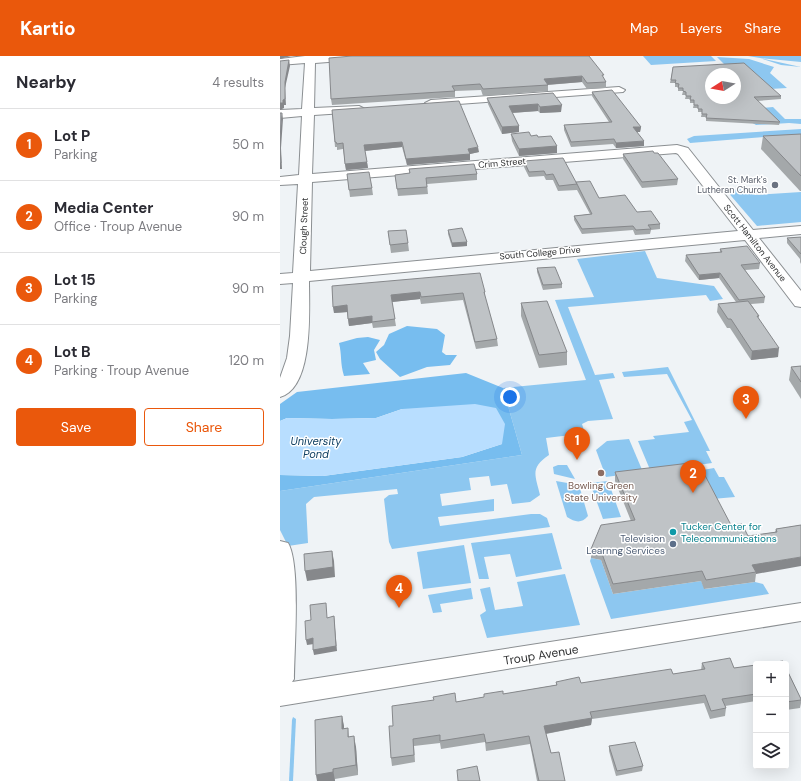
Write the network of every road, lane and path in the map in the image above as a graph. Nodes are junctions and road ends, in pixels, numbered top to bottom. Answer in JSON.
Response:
{"nodes":[{"id":1,"x":368,"y":56,"type":"edge"},
{"id":2,"x":310,"y":58,"type":"edge"},
{"id":3,"x":280,"y":62,"type":"edge"},
{"id":4,"x":619,"y":90,"type":"dead end"},
{"id":5,"x":422,"y":104,"type":"edge"},
{"id":6,"x":369,"y":108,"type":"edge"},
{"id":7,"x":308,"y":112,"type":"junction"},
{"id":8,"x":280,"y":114,"type":"edge"},
{"id":9,"x":677,"y":149,"type":"joint"},
{"id":10,"x":305,"y":179,"type":"junction"},
{"id":11,"x":280,"y":181,"type":"edge"},
{"id":12,"x":801,"y":230,"type":"edge"},
{"id":13,"x":748,"y":234,"type":"junction"},
{"id":14,"x":302,"y":277,"type":"junction"},
{"id":15,"x":280,"y":279,"type":"edge"},
{"id":16,"x":801,"y":302,"type":"edge"},
{"id":17,"x":288,"y":359,"type":"edge"},
{"id":18,"x":280,"y":391,"type":"edge"},
{"id":19,"x":280,"y":549,"type":"edge"},
{"id":20,"x":801,"y":612,"type":"edge"},
{"id":21,"x":280,"y":679,"type":"edge"},
{"id":22,"x":280,"y":695,"type":"edge"}],
"edges":[{"from":1,"to":2,"type":"street"},
{"from":2,"to":3,"type":"street"},
{"from":2,"to":7,"type":"street","name":"Clough Street"},
{"from":4,"to":5,"type":"street"},
{"from":6,"to":7,"type":"street"},
{"from":7,"to":8,"type":"street"},
{"from":7,"to":10,"type":"street","name":"Clough Street"},
{"from":9,"to":10,"type":"street","name":"Crim Street"},
{"from":9,"to":13,"type":"street","name":"Scott Hamilton Avenue"},
{"from":10,"to":11,"type":"street","name":"Crim Street"},
{"from":10,"to":14,"type":"street","name":"Clough Street"},
{"from":12,"to":13,"type":"street","name":"South College Drive"},
{"from":13,"to":14,"type":"street","name":"South College Drive"},
{"from":13,"to":16,"type":"street","name":"Scott Hamilton Avenue"},
{"from":14,"to":15,"type":"street","name":"South College Drive"},
{"from":14,"to":17,"type":"street","name":"Clough Street"},
{"from":17,"to":18,"type":"street","name":"Clough Street"},
{"from":19,"to":21,"type":"street"},
{"from":20,"to":22,"type":"street","name":"Troup Avenue"}]}
